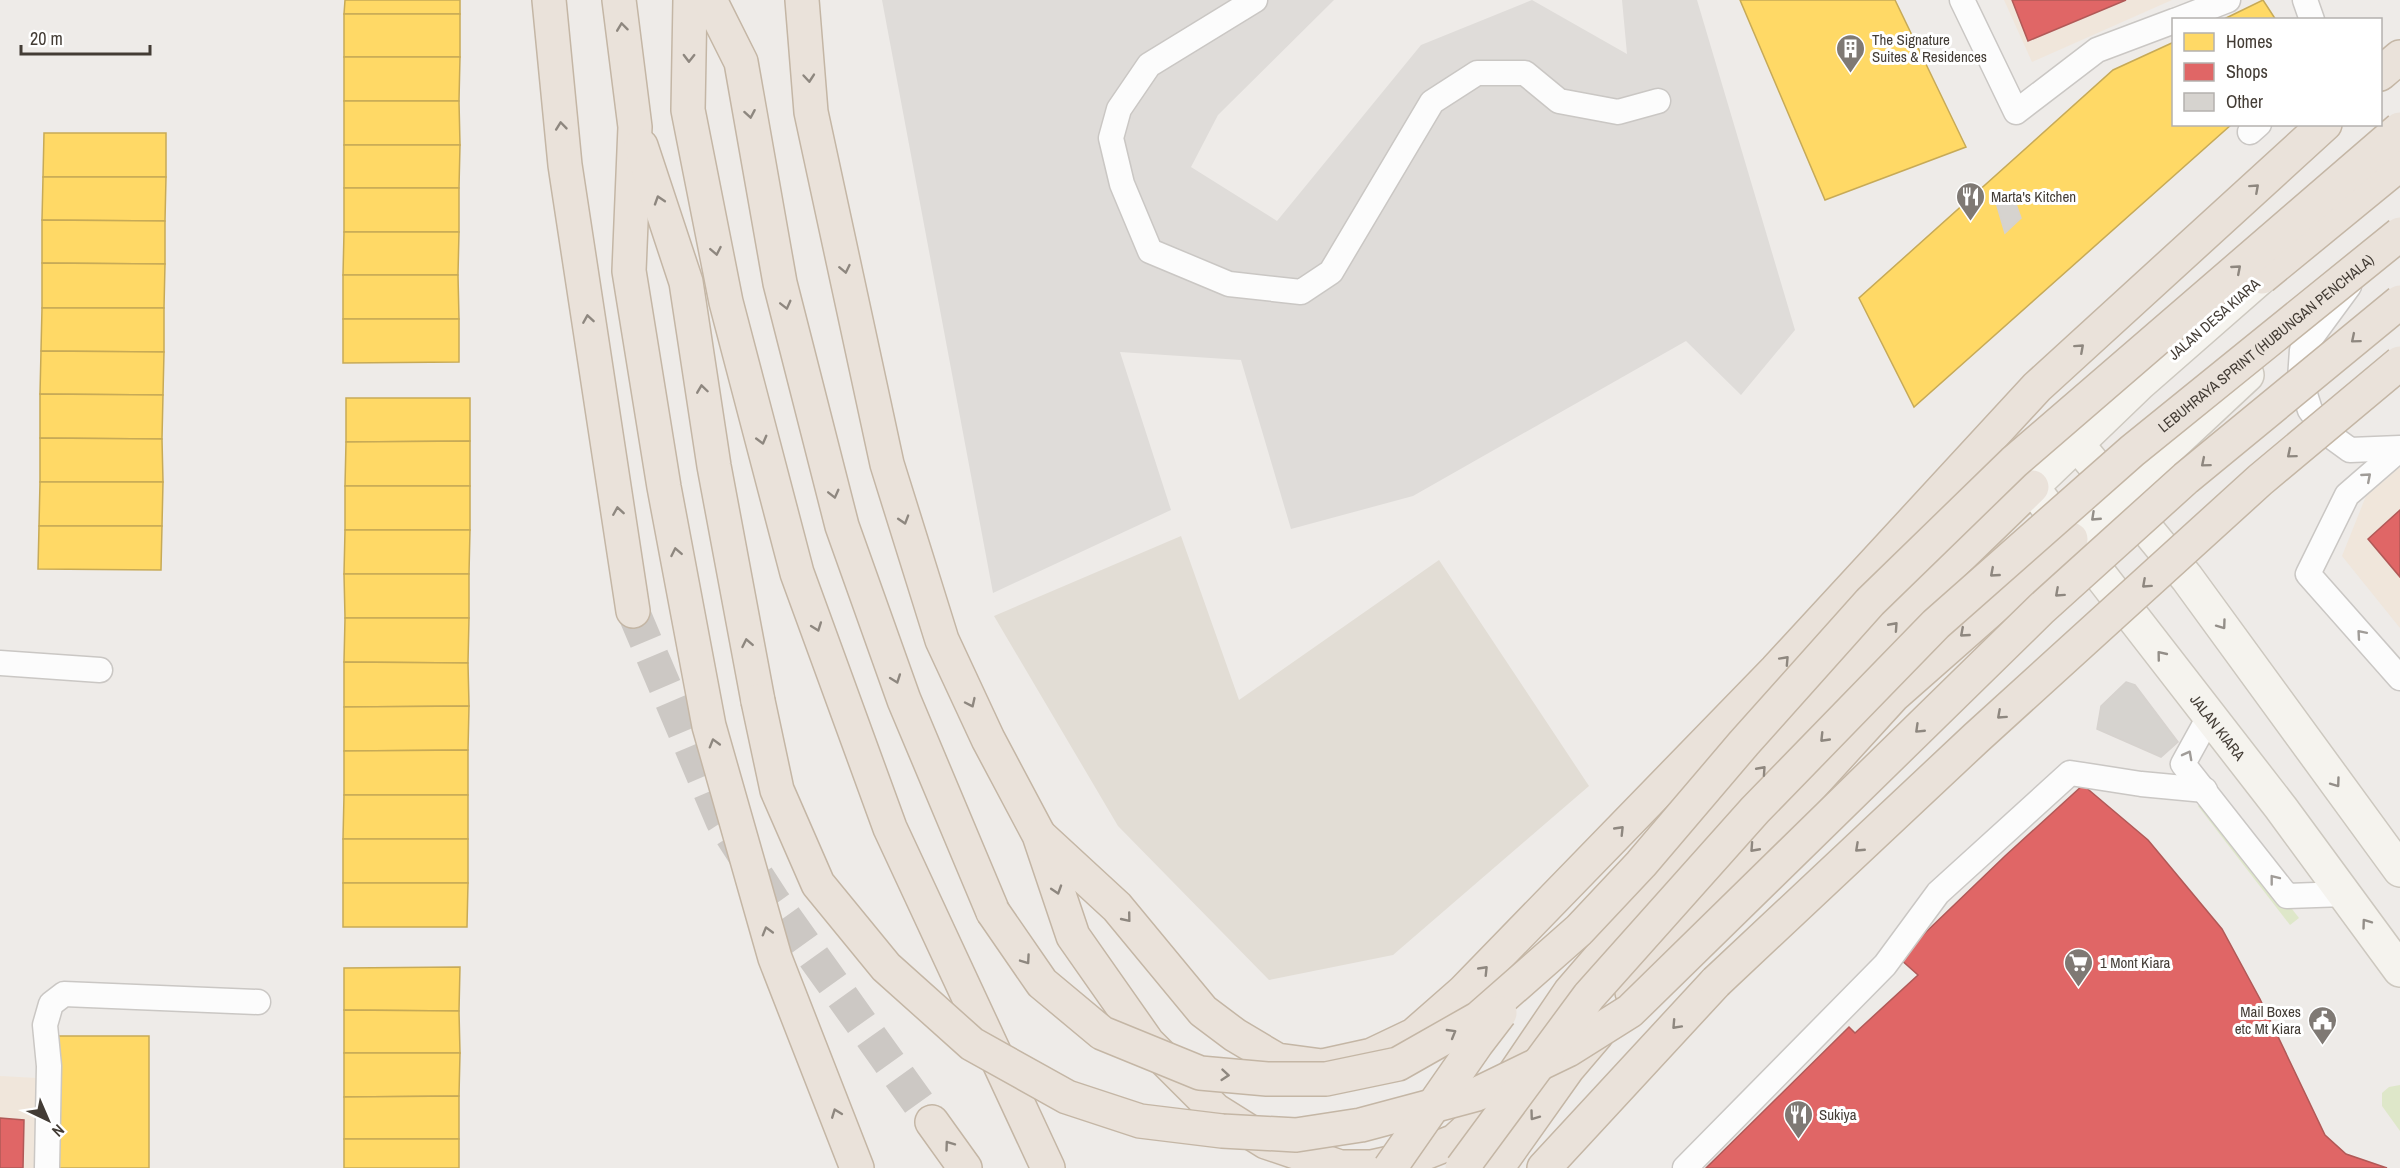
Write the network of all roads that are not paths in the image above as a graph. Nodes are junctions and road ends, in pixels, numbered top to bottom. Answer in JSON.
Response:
{"nodes":[{"id":1,"x":549,"y":0,"type":"edge"},
{"id":2,"x":619,"y":0,"type":"edge"},
{"id":3,"x":690,"y":0,"type":"edge"},
{"id":4,"x":710,"y":0,"type":"edge"},
{"id":5,"x":802,"y":0,"type":"edge"},
{"id":6,"x":1255,"y":0,"type":"edge"},
{"id":7,"x":1962,"y":0,"type":"edge"},
{"id":8,"x":2228,"y":0,"type":"edge"},
{"id":9,"x":2305,"y":0,"type":"edge"},
{"id":10,"x":2180,"y":18,"type":"edge"},
{"id":11,"x":2311,"y":18,"type":"edge"},
{"id":12,"x":2172,"y":21,"type":"edge"},
{"id":13,"x":2400,"y":57,"type":"edge"},
{"id":14,"x":2382,"y":72,"type":"edge"},
{"id":15,"x":1658,"y":101,"type":"dead end"},
{"id":16,"x":2323,"y":126,"type":"edge"},
{"id":17,"x":634,"y":127,"type":"junction"},
{"id":18,"x":2400,"y":129,"type":"edge"},
{"id":19,"x":2400,"y":156,"type":"edge"},
{"id":20,"x":2400,"y":164,"type":"edge"},
{"id":21,"x":2400,"y":234,"type":"edge"},
{"id":22,"x":2361,"y":270,"type":"junction"},
{"id":23,"x":2400,"y":302,"type":"edge"},
{"id":24,"x":2400,"y":363,"type":"edge"},
{"id":25,"x":2077,"y":444,"type":"junction"},
{"id":26,"x":2400,"y":448,"type":"edge"},
{"id":27,"x":2032,"y":487,"type":"junction"},
{"id":28,"x":2119,"y":495,"type":"junction"},
{"id":29,"x":2071,"y":539,"type":"junction"},
{"id":30,"x":633,"y":611,"type":"tunnel mouth"},
{"id":31,"x":0,"y":663,"type":"edge"},
{"id":32,"x":100,"y":670,"type":"dead end"},
{"id":33,"x":2400,"y":678,"type":"edge"},
{"id":34,"x":2210,"y":715,"type":"junction"},
{"id":35,"x":2205,"y":790,"type":"junction"},
{"id":36,"x":1039,"y":835,"type":"junction"},
{"id":37,"x":2398,"y":865,"type":"edge"},
{"id":38,"x":2345,"y":894,"type":"junction"},
{"id":39,"x":2400,"y":970,"type":"edge"},
{"id":40,"x":258,"y":1002,"type":"dead end"},
{"id":41,"x":932,"y":1122,"type":"tunnel mouth"},
{"id":42,"x":47,"y":1168,"type":"edge"},
{"id":43,"x":857,"y":1168,"type":"edge"},
{"id":44,"x":965,"y":1168,"type":"edge"},
{"id":45,"x":1048,"y":1168,"type":"edge"},
{"id":46,"x":1390,"y":1168,"type":"edge"},
{"id":47,"x":1462,"y":1168,"type":"edge"},
{"id":48,"x":1497,"y":1168,"type":"edge"},
{"id":49,"x":1544,"y":1168,"type":"edge"},
{"id":50,"x":1685,"y":1168,"type":"edge"}],
"edges":[{"from":30,"to":1,"type":"highway","one_way":true},
{"from":17,"to":2,"type":"highway","one_way":true},
{"from":3,"to":45,"type":"highway","one_way":true},
{"from":4,"to":18,"type":"highway","one_way":true,"bridge":true},
{"from":5,"to":36,"type":"highway","one_way":true},
{"from":6,"to":15,"type":"lane"},
{"from":7,"to":12,"type":"lane"},
{"from":8,"to":10,"type":"lane"},
{"from":9,"to":11,"type":"lane"},
{"from":13,"to":14,"type":"highway"},
{"from":36,"to":16,"type":"highway","one_way":true},
{"from":23,"to":17,"type":"highway","one_way":true,"bridge":true},
{"from":43,"to":17,"type":"highway","one_way":true},
{"from":19,"to":25,"type":"main road","name":"JALAN DESA KIARA"},
{"from":20,"to":46,"type":"highway","bridge":true},
{"from":21,"to":22,"type":"main road"},
{"from":21,"to":47,"type":"highway","name":"LEBUHRAYA SPRINT (HUBUNGAN PENCHALA)","one_way":true,"bridge":true},
{"from":22,"to":26,"type":"lane"},
{"from":22,"to":28,"type":"main road"},
{"from":24,"to":49,"type":"highway","one_way":true,"bridge":true},
{"from":25,"to":27,"type":"main road","name":"JALAN DESA KIARA"},
{"from":25,"to":28,"type":"main road"},
{"from":33,"to":26,"type":"lane","one_way":true},
{"from":27,"to":29,"type":"main road","name":"JALAN KIARA"},
{"from":36,"to":27,"type":"highway","one_way":true},
{"from":28,"to":29,"type":"main road","one_way":true},
{"from":28,"to":37,"type":"main road","one_way":true},
{"from":34,"to":29,"type":"main road","name":"JALAN KIARA","one_way":true},
{"from":29,"to":48,"type":"highway","one_way":true},
{"from":31,"to":32,"type":"lane"},
{"from":35,"to":34,"type":"lane","one_way":true},
{"from":34,"to":38,"type":"main road","name":"JALAN KIARA"},
{"from":38,"to":35,"type":"lane","one_way":true},
{"from":35,"to":50,"type":"lane"},
{"from":39,"to":38,"type":"main road","name":"JALAN KIARA","one_way":true},
{"from":40,"to":42,"type":"lane"},
{"from":44,"to":41,"type":"highway","one_way":true}]}
